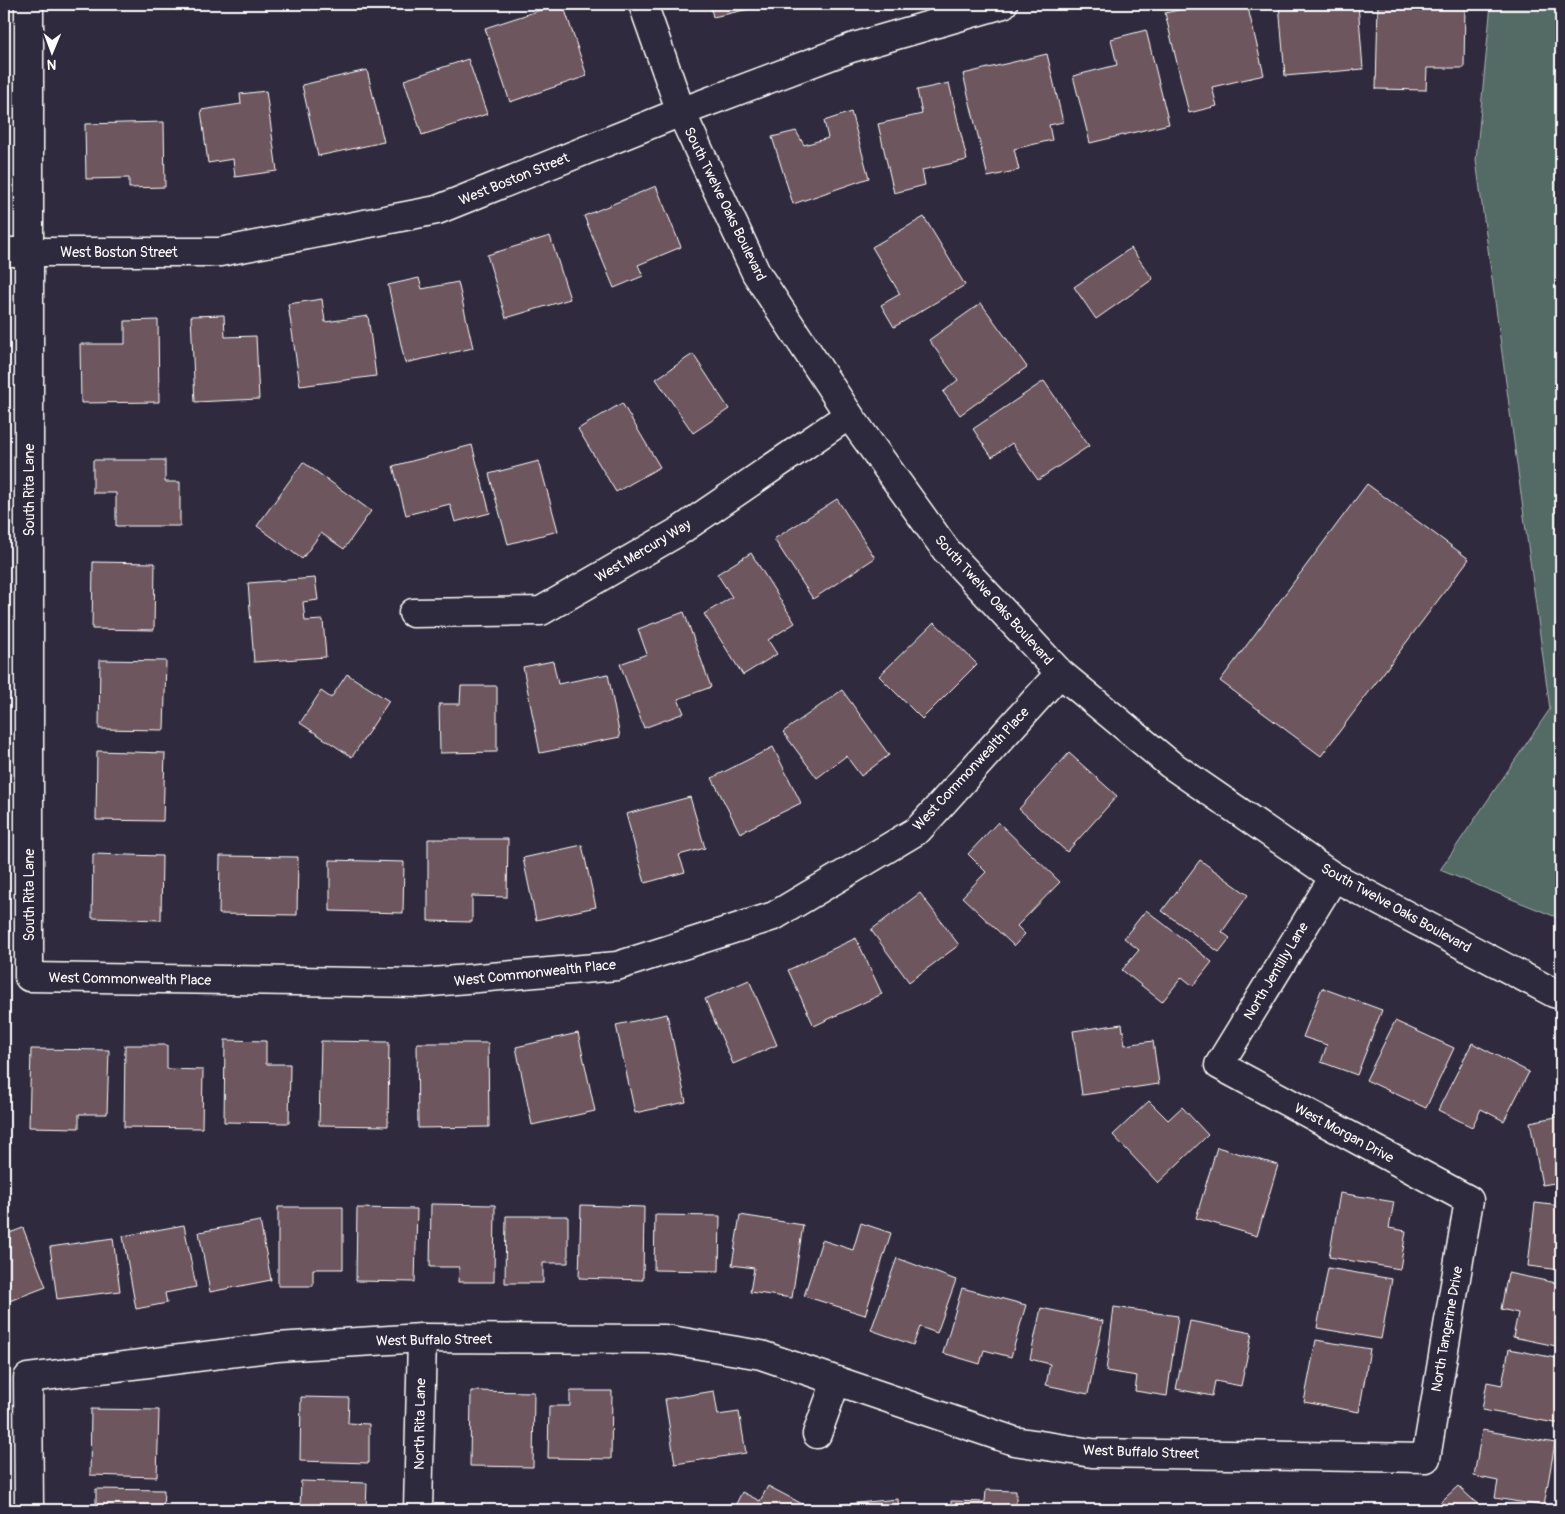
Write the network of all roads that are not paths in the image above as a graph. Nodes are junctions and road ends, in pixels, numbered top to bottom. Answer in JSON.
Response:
{"nodes":[{"id":1,"x":28,"y":4,"type":"edge"},
{"id":2,"x":643,"y":4,"type":"edge"},
{"id":3,"x":1003,"y":4,"type":"edge"},
{"id":4,"x":681,"y":112,"type":"junction"},
{"id":5,"x":16,"y":252,"type":"edge"},
{"id":6,"x":849,"y":415,"type":"junction"},
{"id":7,"x":413,"y":612,"type":"dead end"},
{"id":8,"x":1060,"y":673,"type":"junction"},
{"id":9,"x":1334,"y":877,"type":"junction"},
{"id":10,"x":29,"y":977,"type":"joint"},
{"id":11,"x":1561,"y":995,"type":"edge"},
{"id":12,"x":1219,"y":1065,"type":"joint"},
{"id":13,"x":1469,"y":1200,"type":"joint"},
{"id":14,"x":422,"y":1338,"type":"junction"},
{"id":15,"x":836,"y":1380,"type":"junction"},
{"id":16,"x":817,"y":1434,"type":"dead end"},
{"id":17,"x":1426,"y":1458,"type":"joint"},
{"id":18,"x":30,"y":1510,"type":"edge"},
{"id":19,"x":418,"y":1510,"type":"edge"}],
"edges":[{"from":1,"to":5,"type":"street","name":"South Rita Lane"},
{"from":2,"to":4,"type":"street","name":"South Twelve Oaks Boulevard"},
{"from":3,"to":4,"type":"street","name":"West Boston Street"},
{"from":4,"to":5,"type":"street","name":"West Boston Street"},
{"from":4,"to":6,"type":"street","name":"South Twelve Oaks Boulevard"},
{"from":5,"to":10,"type":"street","name":"South Rita Lane"},
{"from":6,"to":7,"type":"street","name":"West Mercury Way"},
{"from":6,"to":8,"type":"street","name":"South Twelve Oaks Boulevard"},
{"from":8,"to":9,"type":"street","name":"South Twelve Oaks Boulevard"},
{"from":8,"to":10,"type":"street","name":"West Commonwealth Place"},
{"from":9,"to":11,"type":"street","name":"South Twelve Oaks Boulevard"},
{"from":9,"to":12,"type":"street","name":"North Jentilly Lane"},
{"from":12,"to":13,"type":"street","name":"West Morgan Drive"},
{"from":13,"to":17,"type":"street","name":"North Tangerine Drive"},
{"from":14,"to":15,"type":"street","name":"West Buffalo Street"},
{"from":14,"to":18,"type":"street","name":"West Buffalo Street"},
{"from":14,"to":19,"type":"street","name":"North Rita Lane"},
{"from":15,"to":16,"type":"street"},
{"from":15,"to":17,"type":"street","name":"West Buffalo Street"}]}
